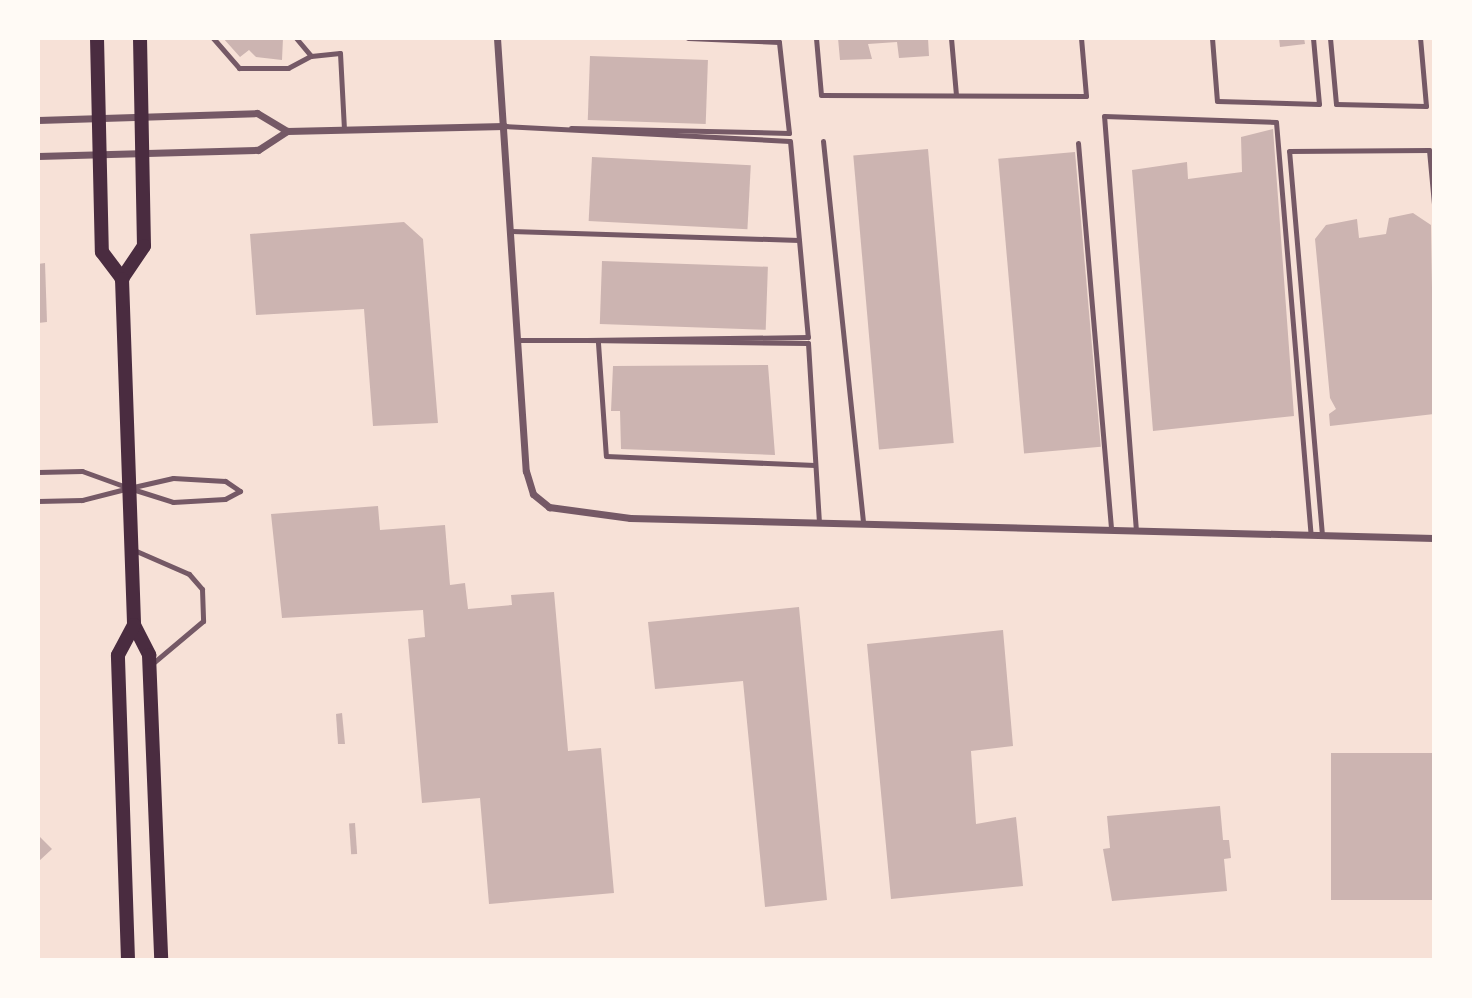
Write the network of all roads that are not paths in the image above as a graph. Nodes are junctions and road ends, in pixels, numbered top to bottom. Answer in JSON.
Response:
{"nodes":[{"id":1,"x":97,"y":38,"type":"edge"},
{"id":2,"x":140,"y":38,"type":"edge"},
{"id":3,"x":213,"y":38,"type":"edge"},
{"id":4,"x":296,"y":38,"type":"edge"},
{"id":5,"x":497,"y":38,"type":"edge"},
{"id":6,"x":688,"y":38,"type":"edge"},
{"id":7,"x":816,"y":38,"type":"edge"},
{"id":8,"x":951,"y":38,"type":"edge"},
{"id":9,"x":1081,"y":38,"type":"edge"},
{"id":10,"x":1212,"y":38,"type":"edge"},
{"id":11,"x":1313,"y":38,"type":"edge"},
{"id":12,"x":1330,"y":38,"type":"edge"},
{"id":13,"x":1420,"y":38,"type":"edge"},
{"id":14,"x":311,"y":56,"type":"junction"},
{"id":15,"x":956,"y":96,"type":"junction"},
{"id":16,"x":142,"y":118,"type":"junction"},
{"id":17,"x":38,"y":120,"type":"edge"},
{"id":18,"x":98,"y":120,"type":"junction"},
{"id":19,"x":504,"y":126,"type":"junction"},
{"id":20,"x":568,"y":128,"type":"junction"},
{"id":21,"x":344,"y":130,"type":"junction"},
{"id":22,"x":287,"y":131,"type":"junction"},
{"id":23,"x":823,"y":141,"type":"dead end"},
{"id":24,"x":1078,"y":143,"type":"dead end"},
{"id":25,"x":144,"y":154,"type":"junction"},
{"id":26,"x":99,"y":155,"type":"junction"},
{"id":27,"x":38,"y":156,"type":"edge"},
{"id":28,"x":1433,"y":204,"type":"edge"},
{"id":29,"x":511,"y":231,"type":"junction"},
{"id":30,"x":799,"y":240,"type":"junction"},
{"id":31,"x":122,"y":279,"type":"junction"},
{"id":32,"x":517,"y":340,"type":"junction"},
{"id":33,"x":587,"y":340,"type":"junction"},
{"id":34,"x":598,"y":343,"type":"junction"},
{"id":35,"x":815,"y":465,"type":"junction"},
{"id":36,"x":38,"y":472,"type":"edge"},
{"id":37,"x":129,"y":488,"type":"junction"},
{"id":38,"x":38,"y":501,"type":"edge"},
{"id":39,"x":819,"y":523,"type":"junction"},
{"id":40,"x":863,"y":524,"type":"junction"},
{"id":41,"x":1111,"y":530,"type":"junction"},
{"id":42,"x":1136,"y":531,"type":"junction"},
{"id":43,"x":1311,"y":535,"type":"junction"},
{"id":44,"x":1322,"y":535,"type":"junction"},
{"id":45,"x":1433,"y":538,"type":"edge"},
{"id":46,"x":131,"y":550,"type":"junction"},
{"id":47,"x":134,"y":625,"type":"junction"},
{"id":48,"x":149,"y":666,"type":"junction"},
{"id":49,"x":128,"y":960,"type":"edge"},
{"id":50,"x":162,"y":960,"type":"edge"}],
"edges":[{"from":1,"to":18,"type":"main road"},
{"from":2,"to":16,"type":"main road"},
{"from":3,"to":14,"type":"lane"},
{"from":4,"to":14,"type":"lane"},
{"from":5,"to":19,"type":"street"},
{"from":6,"to":20,"type":"lane"},
{"from":7,"to":15,"type":"lane"},
{"from":8,"to":15,"type":"lane"},
{"from":9,"to":15,"type":"lane"},
{"from":10,"to":11,"type":"lane"},
{"from":12,"to":13,"type":"lane"},
{"from":14,"to":21,"type":"lane"},
{"from":16,"to":18,"type":"street"},
{"from":16,"to":22,"type":"street"},
{"from":16,"to":25,"type":"main road"},
{"from":17,"to":18,"type":"street"},
{"from":18,"to":26,"type":"main road"},
{"from":19,"to":20,"type":"lane"},
{"from":19,"to":21,"type":"street"},
{"from":19,"to":29,"type":"street"},
{"from":20,"to":30,"type":"lane"},
{"from":21,"to":22,"type":"street"},
{"from":22,"to":25,"type":"street"},
{"from":23,"to":40,"type":"lane"},
{"from":24,"to":41,"type":"lane"},
{"from":25,"to":26,"type":"street"},
{"from":25,"to":31,"type":"main road"},
{"from":26,"to":27,"type":"street"},
{"from":26,"to":31,"type":"main road"},
{"from":28,"to":44,"type":"lane"},
{"from":29,"to":30,"type":"lane"},
{"from":29,"to":32,"type":"street"},
{"from":30,"to":33,"type":"lane"},
{"from":31,"to":37,"type":"main road"},
{"from":32,"to":33,"type":"lane"},
{"from":32,"to":39,"type":"street"},
{"from":33,"to":34,"type":"lane"},
{"from":34,"to":35,"type":"lane"},
{"from":34,"to":35,"type":"lane"},
{"from":35,"to":39,"type":"lane"},
{"from":36,"to":37,"type":"lane"},
{"from":37,"to":37,"type":"lane"},
{"from":37,"to":38,"type":"lane"},
{"from":37,"to":46,"type":"main road"},
{"from":39,"to":40,"type":"street"},
{"from":40,"to":41,"type":"street"},
{"from":41,"to":42,"type":"street"},
{"from":42,"to":43,"type":"street"},
{"from":42,"to":43,"type":"lane"},
{"from":43,"to":44,"type":"street"},
{"from":44,"to":45,"type":"street"},
{"from":46,"to":47,"type":"main road"},
{"from":46,"to":48,"type":"lane"},
{"from":47,"to":48,"type":"main road"},
{"from":47,"to":49,"type":"main road"},
{"from":48,"to":50,"type":"main road"}]}
